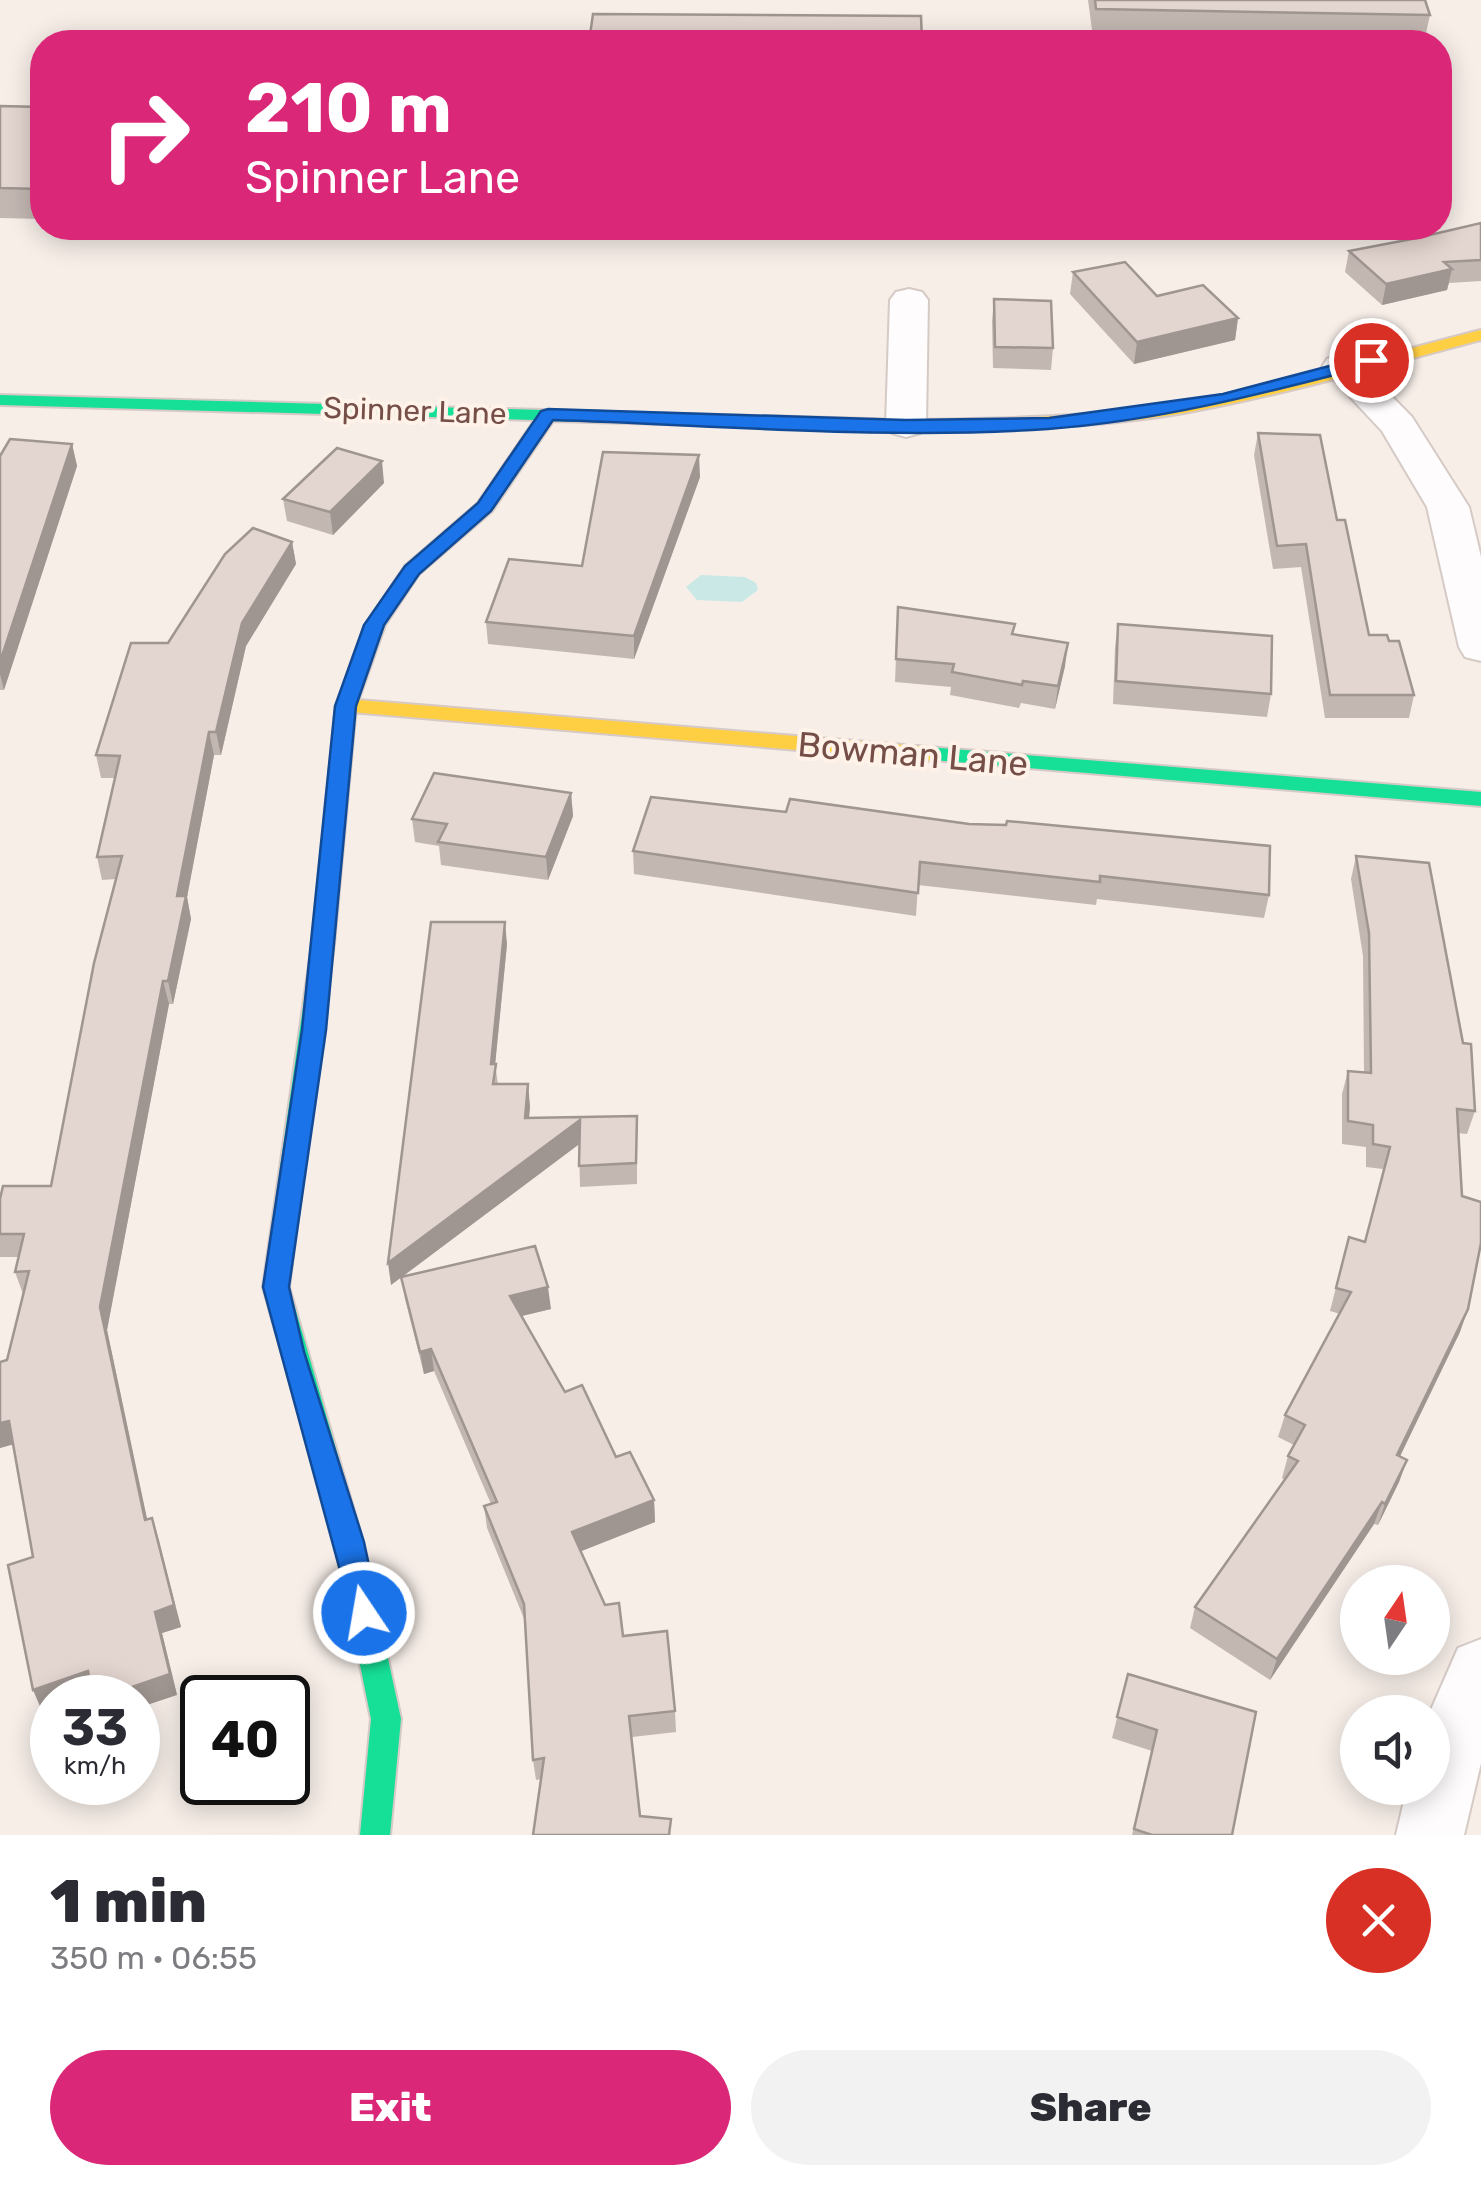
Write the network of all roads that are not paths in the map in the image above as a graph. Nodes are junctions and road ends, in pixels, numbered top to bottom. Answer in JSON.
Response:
{"nodes":[{"id":1,"x":909,"y":300,"type":"dead end"},
{"id":2,"x":1481,"y":335,"type":"edge"},
{"id":3,"x":1341,"y":367,"type":"junction"},
{"id":4,"x":0,"y":400,"type":"edge"},
{"id":5,"x":548,"y":414,"type":"junction"},
{"id":6,"x":906,"y":425,"type":"junction"},
{"id":7,"x":1481,"y":647,"type":"edge"},
{"id":8,"x":346,"y":706,"type":"junction"},
{"id":9,"x":1481,"y":799,"type":"edge"},
{"id":10,"x":1481,"y":1669,"type":"edge"},
{"id":11,"x":374,"y":1835,"type":"edge"},
{"id":12,"x":1430,"y":1835,"type":"edge"}],
"edges":[{"from":1,"to":6,"type":"street"},
{"from":2,"to":3,"type":"street","name":"Spinner Lane"},
{"from":3,"to":6,"type":"street","name":"Spinner Lane"},
{"from":3,"to":7,"type":"street"},
{"from":4,"to":5,"type":"street","name":"Spinner Lane"},
{"from":5,"to":6,"type":"street","name":"Spinner Lane"},
{"from":5,"to":8,"type":"street"},
{"from":8,"to":9,"type":"street","name":"Bowman Lane"},
{"from":8,"to":11,"type":"street"},
{"from":10,"to":12,"type":"street"}]}
